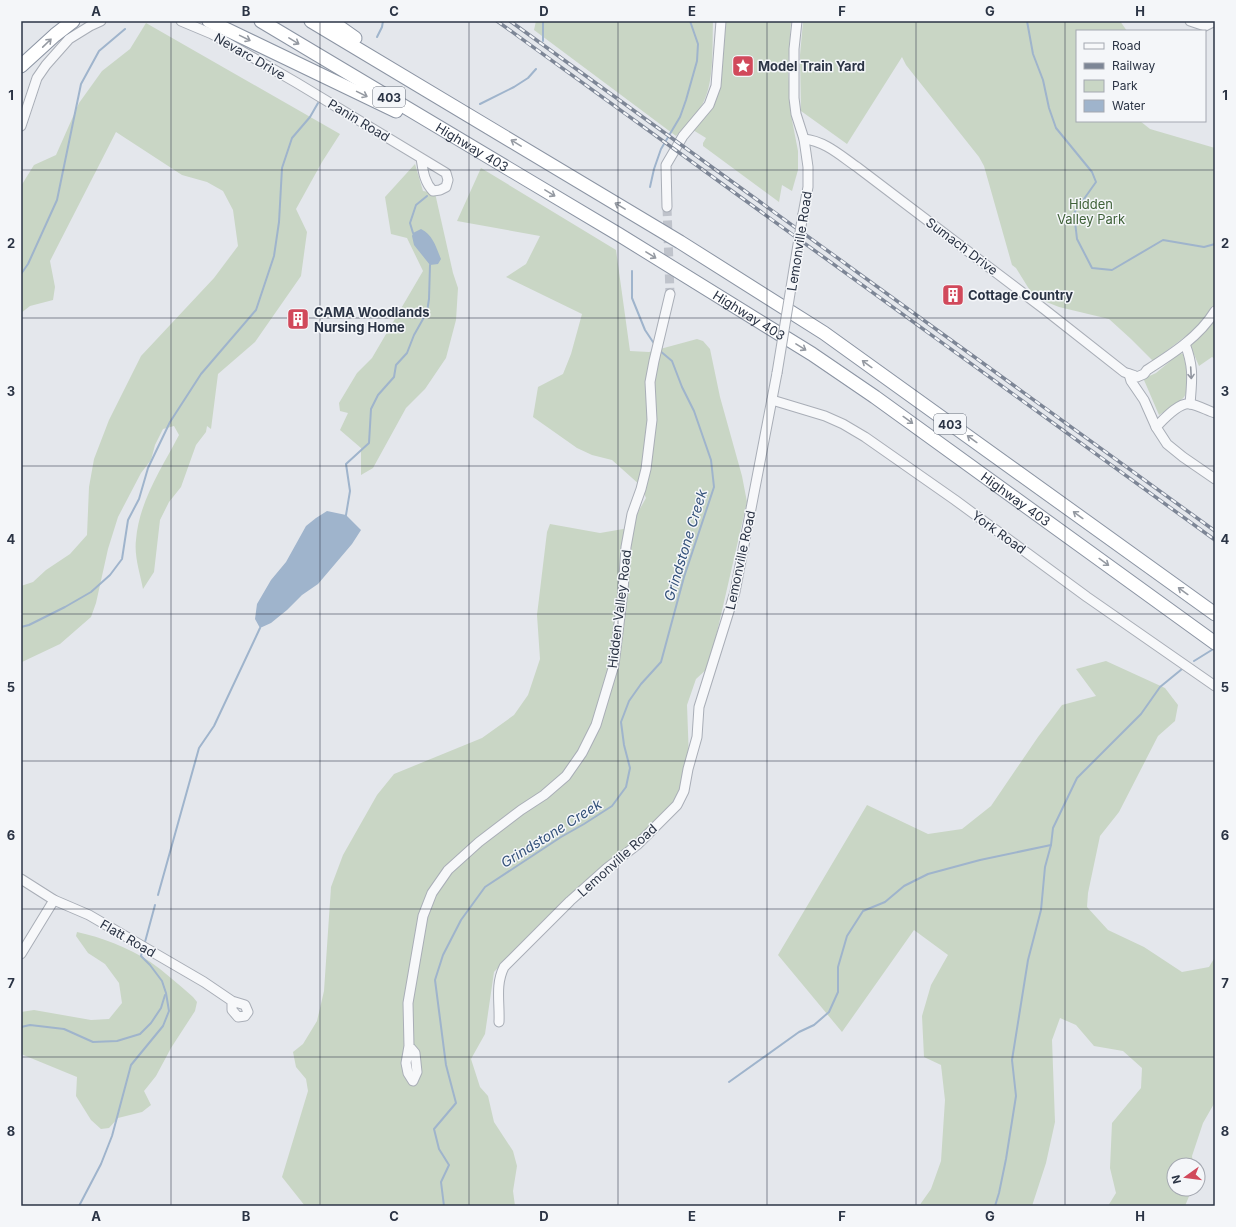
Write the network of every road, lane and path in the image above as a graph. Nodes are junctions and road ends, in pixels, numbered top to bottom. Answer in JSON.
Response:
{"nodes":[{"id":1,"x":73,"y":21,"type":"edge"},
{"id":2,"x":101,"y":21,"type":"edge"},
{"id":3,"x":181,"y":21,"type":"edge"},
{"id":4,"x":209,"y":21,"type":"edge"},
{"id":5,"x":261,"y":21,"type":"edge"},
{"id":6,"x":311,"y":21,"type":"edge"},
{"id":7,"x":331,"y":21,"type":"edge"},
{"id":8,"x":721,"y":21,"type":"edge"},
{"id":9,"x":797,"y":21,"type":"edge"},
{"id":10,"x":1190,"y":21,"type":"edge"},
{"id":11,"x":1215,"y":21,"type":"edge"},
{"id":12,"x":21,"y":66,"type":"edge"},
{"id":13,"x":297,"y":82,"type":"joint"},
{"id":14,"x":446,"y":101,"type":"junction"},
{"id":15,"x":21,"y":126,"type":"edge"},
{"id":16,"x":804,"y":139,"type":"junction"},
{"id":17,"x":421,"y":158,"type":"dead end"},
{"id":18,"x":517,"y":173,"type":"junction"},
{"id":19,"x":667,"y":206,"type":"tunnel mouth"},
{"id":20,"x":670,"y":294,"type":"tunnel mouth"},
{"id":21,"x":1215,"y":311,"type":"edge"},
{"id":22,"x":1184,"y":344,"type":"junction"},
{"id":23,"x":1131,"y":374,"type":"junction"},
{"id":24,"x":772,"y":400,"type":"junction"},
{"id":25,"x":1190,"y":404,"type":"junction"},
{"id":26,"x":1215,"y":413,"type":"edge"},
{"id":27,"x":1156,"y":427,"type":"junction"},
{"id":28,"x":1215,"y":479,"type":"edge"},
{"id":29,"x":1215,"y":614,"type":"edge"},
{"id":30,"x":1215,"y":643,"type":"edge"},
{"id":31,"x":1215,"y":686,"type":"edge"},
{"id":32,"x":21,"y":879,"type":"edge"},
{"id":33,"x":54,"y":900,"type":"junction"},
{"id":34,"x":21,"y":954,"type":"edge"},
{"id":35,"x":232,"y":1001,"type":"dead end"},
{"id":36,"x":500,"y":1022,"type":"dead end"},
{"id":37,"x":409,"y":1046,"type":"dead end"}],
"edges":[{"from":12,"to":1,"type":"highway","one_way":true},
{"from":2,"to":15,"type":"street"},
{"from":3,"to":13,"type":"street","name":"Nevarc Drive"},
{"from":4,"to":18,"type":"highway","one_way":true},
{"from":5,"to":18,"type":"highway","name":"Highway 403","number":"403","one_way":true},
{"from":6,"to":14,"type":"highway","name":"Highway 403","number":"403"},
{"from":7,"to":14,"type":"highway"},
{"from":8,"to":19,"type":"street"},
{"from":9,"to":16,"type":"street","name":"Lemonville Road"},
{"from":10,"to":11,"type":"street"},
{"from":13,"to":17,"type":"street","name":"Panin Road"},
{"from":29,"to":14,"type":"highway","name":"Highway 403","number":"403","one_way":true},
{"from":16,"to":23,"type":"street","name":"Sumach Drive"},
{"from":16,"to":24,"type":"street","name":"Lemonville Road","bridge":true},
{"from":18,"to":30,"type":"highway","name":"Highway 403","number":"403","one_way":true},
{"from":20,"to":37,"type":"street","name":"Hidden Valley Road"},
{"from":21,"to":22,"type":"street"},
{"from":22,"to":23,"type":"street"},
{"from":22,"to":25,"type":"street","one_way":true},
{"from":23,"to":27,"type":"street"},
{"from":24,"to":31,"type":"street","name":"York Road"},
{"from":24,"to":36,"type":"street","name":"Lemonville Road"},
{"from":25,"to":26,"type":"street"},
{"from":25,"to":27,"type":"street"},
{"from":27,"to":28,"type":"street"},
{"from":32,"to":33,"type":"street","name":"Flatt Road"},
{"from":33,"to":34,"type":"street"},
{"from":33,"to":35,"type":"street","name":"Flatt Road"}]}
